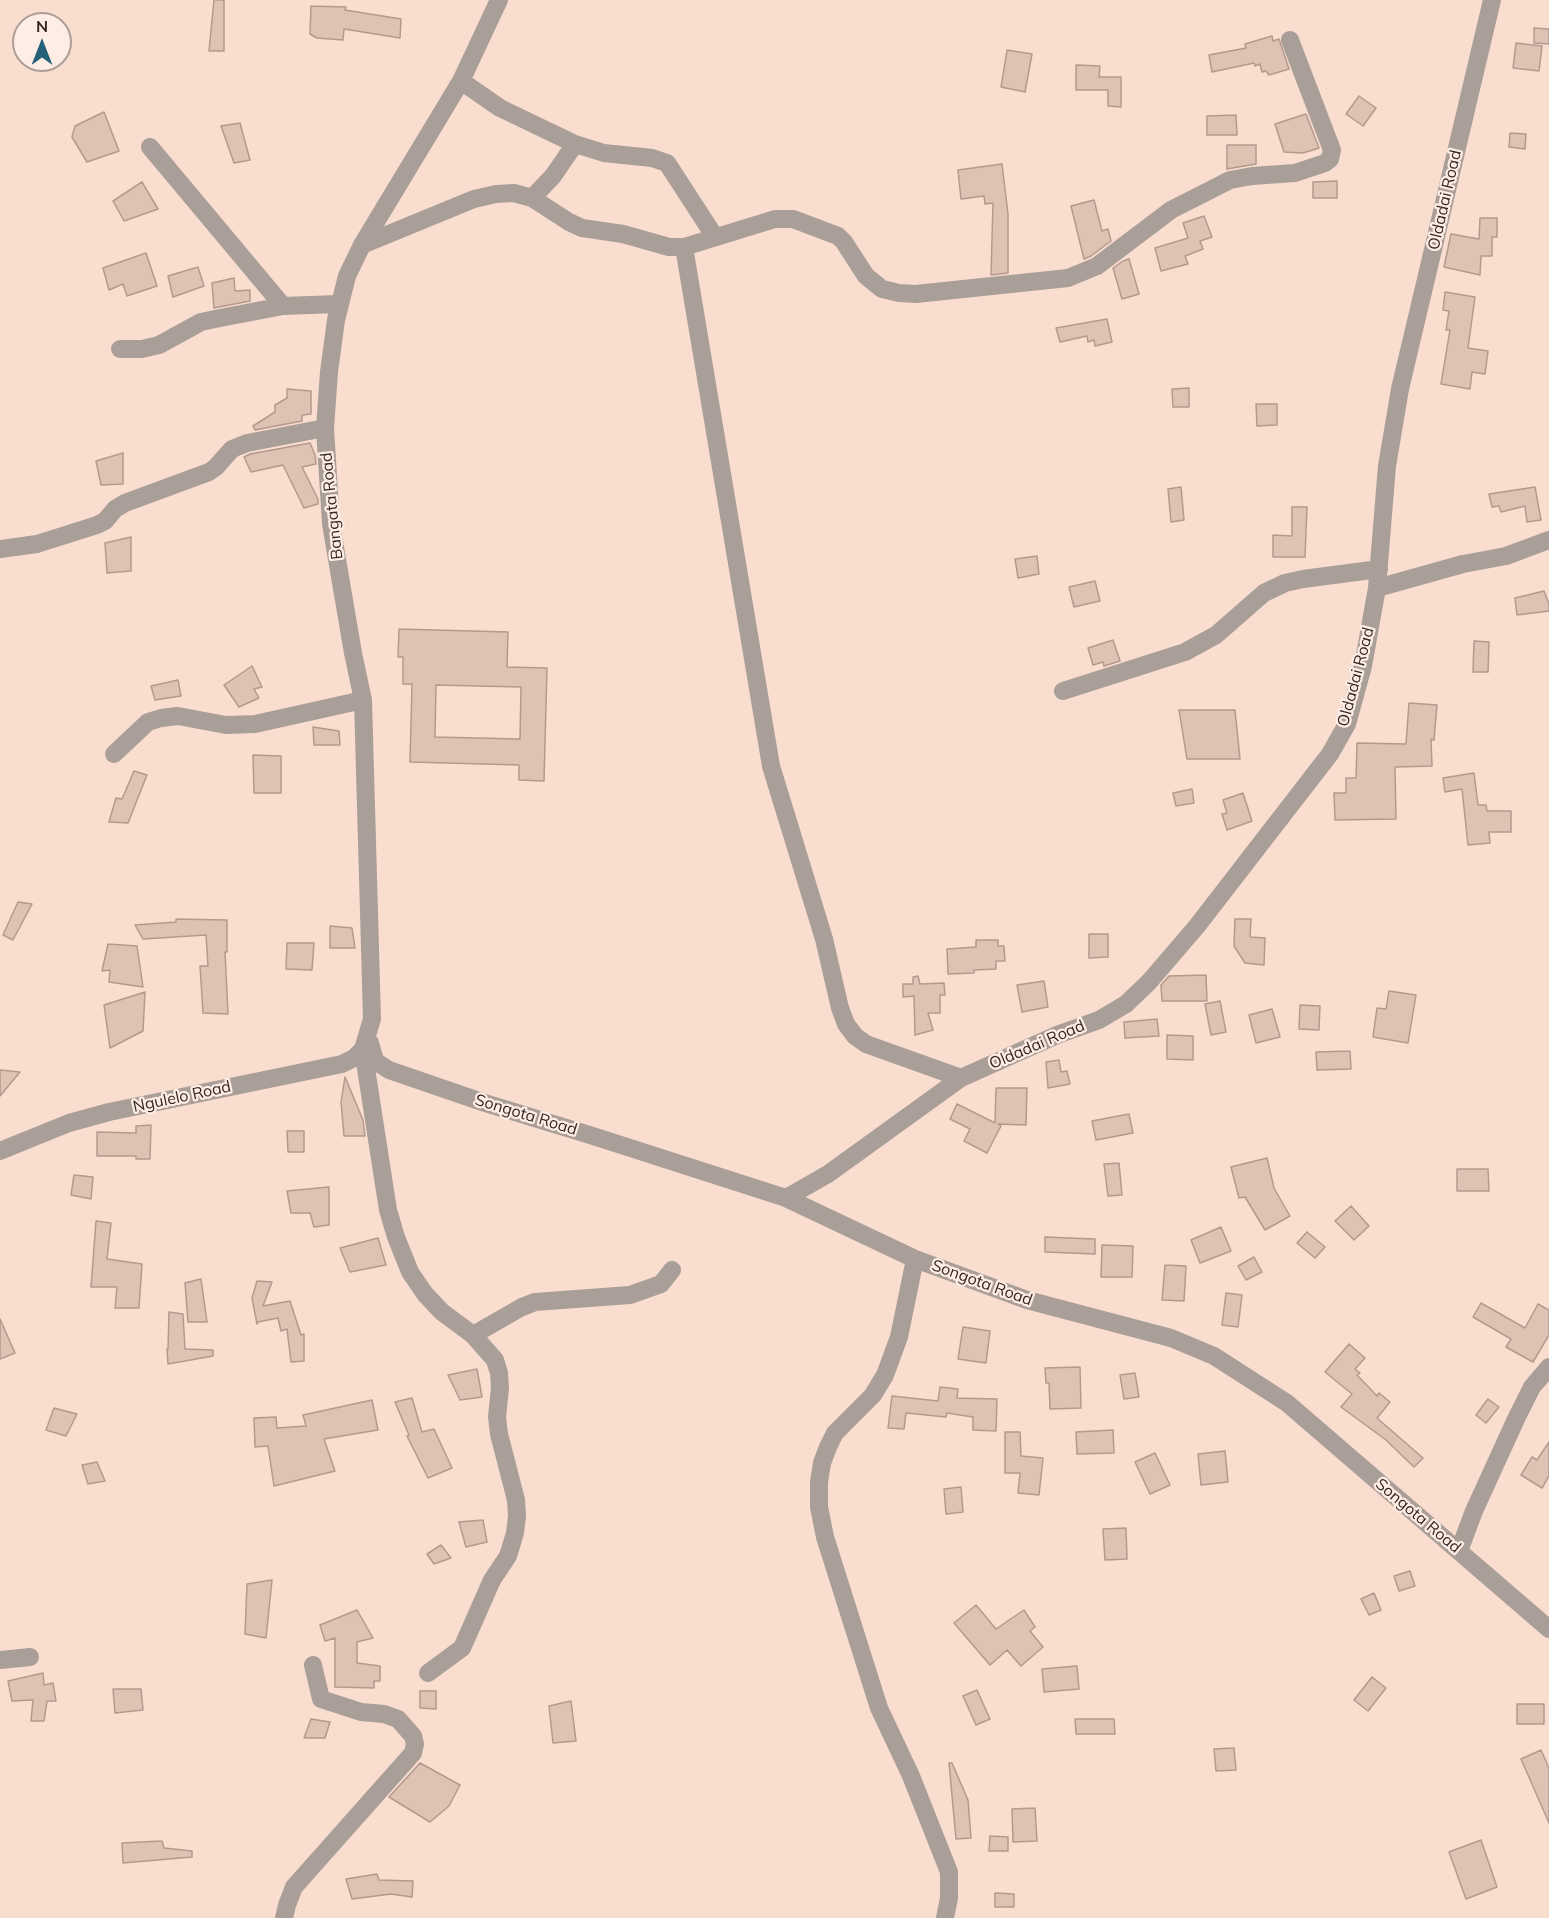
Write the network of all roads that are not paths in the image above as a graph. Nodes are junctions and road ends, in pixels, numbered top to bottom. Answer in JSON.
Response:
{"nodes":[{"id":1,"x":499,"y":0,"type":"edge"},
{"id":2,"x":1492,"y":0,"type":"edge"},
{"id":3,"x":1290,"y":40,"type":"dead end"},
{"id":4,"x":461,"y":81,"type":"junction"},
{"id":5,"x":575,"y":144,"type":"junction"},
{"id":6,"x":150,"y":147,"type":"dead end"},
{"id":7,"x":532,"y":198,"type":"junction"},
{"id":8,"x":715,"y":237,"type":"junction"},
{"id":9,"x":362,"y":245,"type":"junction"},
{"id":10,"x":684,"y":247,"type":"junction"},
{"id":11,"x":338,"y":304,"type":"junction"},
{"id":12,"x":283,"y":306,"type":"junction"},
{"id":13,"x":120,"y":349,"type":"dead end"},
{"id":14,"x":325,"y":428,"type":"junction"},
{"id":15,"x":1549,"y":540,"type":"edge"},
{"id":16,"x":0,"y":549,"type":"edge"},
{"id":17,"x":1379,"y":569,"type":"junction"},
{"id":18,"x":1377,"y":588,"type":"junction"},
{"id":19,"x":1063,"y":691,"type":"dead end"},
{"id":20,"x":363,"y":700,"type":"junction"},
{"id":21,"x":114,"y":754,"type":"dead end"},
{"id":22,"x":366,"y":1041,"type":"junction"},
{"id":23,"x":961,"y":1078,"type":"junction"},
{"id":24,"x":0,"y":1150,"type":"edge"},
{"id":25,"x":786,"y":1198,"type":"junction"},
{"id":26,"x":915,"y":1259,"type":"junction"},
{"id":27,"x":672,"y":1270,"type":"dead end"},
{"id":28,"x":473,"y":1335,"type":"junction"},
{"id":29,"x":1549,"y":1366,"type":"edge"},
{"id":30,"x":1459,"y":1551,"type":"junction"},
{"id":31,"x":1549,"y":1629,"type":"edge"},
{"id":32,"x":30,"y":1657,"type":"dead end"},
{"id":33,"x":0,"y":1660,"type":"edge"},
{"id":34,"x":313,"y":1665,"type":"dead end"},
{"id":35,"x":428,"y":1673,"type":"dead end"},
{"id":36,"x":284,"y":1918,"type":"edge"},
{"id":37,"x":945,"y":1918,"type":"edge"}],
"edges":[{"from":1,"to":4,"type":"street","name":"Bangata Road"},
{"from":2,"to":17,"type":"street","name":"Oldadai Road"},
{"from":3,"to":8,"type":"street"},
{"from":4,"to":5,"type":"street"},
{"from":4,"to":9,"type":"street","name":"Bangata Road"},
{"from":5,"to":7,"type":"street"},
{"from":5,"to":8,"type":"street"},
{"from":6,"to":12,"type":"street"},
{"from":7,"to":9,"type":"street"},
{"from":7,"to":10,"type":"street"},
{"from":8,"to":10,"type":"street"},
{"from":9,"to":11,"type":"street","name":"Bangata Road"},
{"from":10,"to":23,"type":"street"},
{"from":11,"to":12,"type":"street"},
{"from":11,"to":14,"type":"street","name":"Bangata Road"},
{"from":12,"to":13,"type":"street"},
{"from":14,"to":16,"type":"street"},
{"from":14,"to":20,"type":"street","name":"Bangata Road"},
{"from":15,"to":18,"type":"street"},
{"from":17,"to":18,"type":"street","name":"Oldadai Road"},
{"from":17,"to":19,"type":"street"},
{"from":18,"to":23,"type":"street","name":"Oldadai Road"},
{"from":20,"to":21,"type":"street"},
{"from":20,"to":22,"type":"street","name":"Bangata Road"},
{"from":22,"to":24,"type":"street","name":"Ngulelo Road"},
{"from":22,"to":25,"type":"street","name":"Songota Road"},
{"from":22,"to":28,"type":"street"},
{"from":23,"to":25,"type":"street","name":"Oldadai Road"},
{"from":25,"to":26,"type":"street","name":"Songota Road"},
{"from":26,"to":30,"type":"street","name":"Songota Road"},
{"from":26,"to":37,"type":"street"},
{"from":27,"to":28,"type":"street"},
{"from":28,"to":35,"type":"street"},
{"from":29,"to":30,"type":"street"},
{"from":30,"to":31,"type":"street","name":"Songota Road"},
{"from":32,"to":33,"type":"street"},
{"from":34,"to":36,"type":"street"}]}
